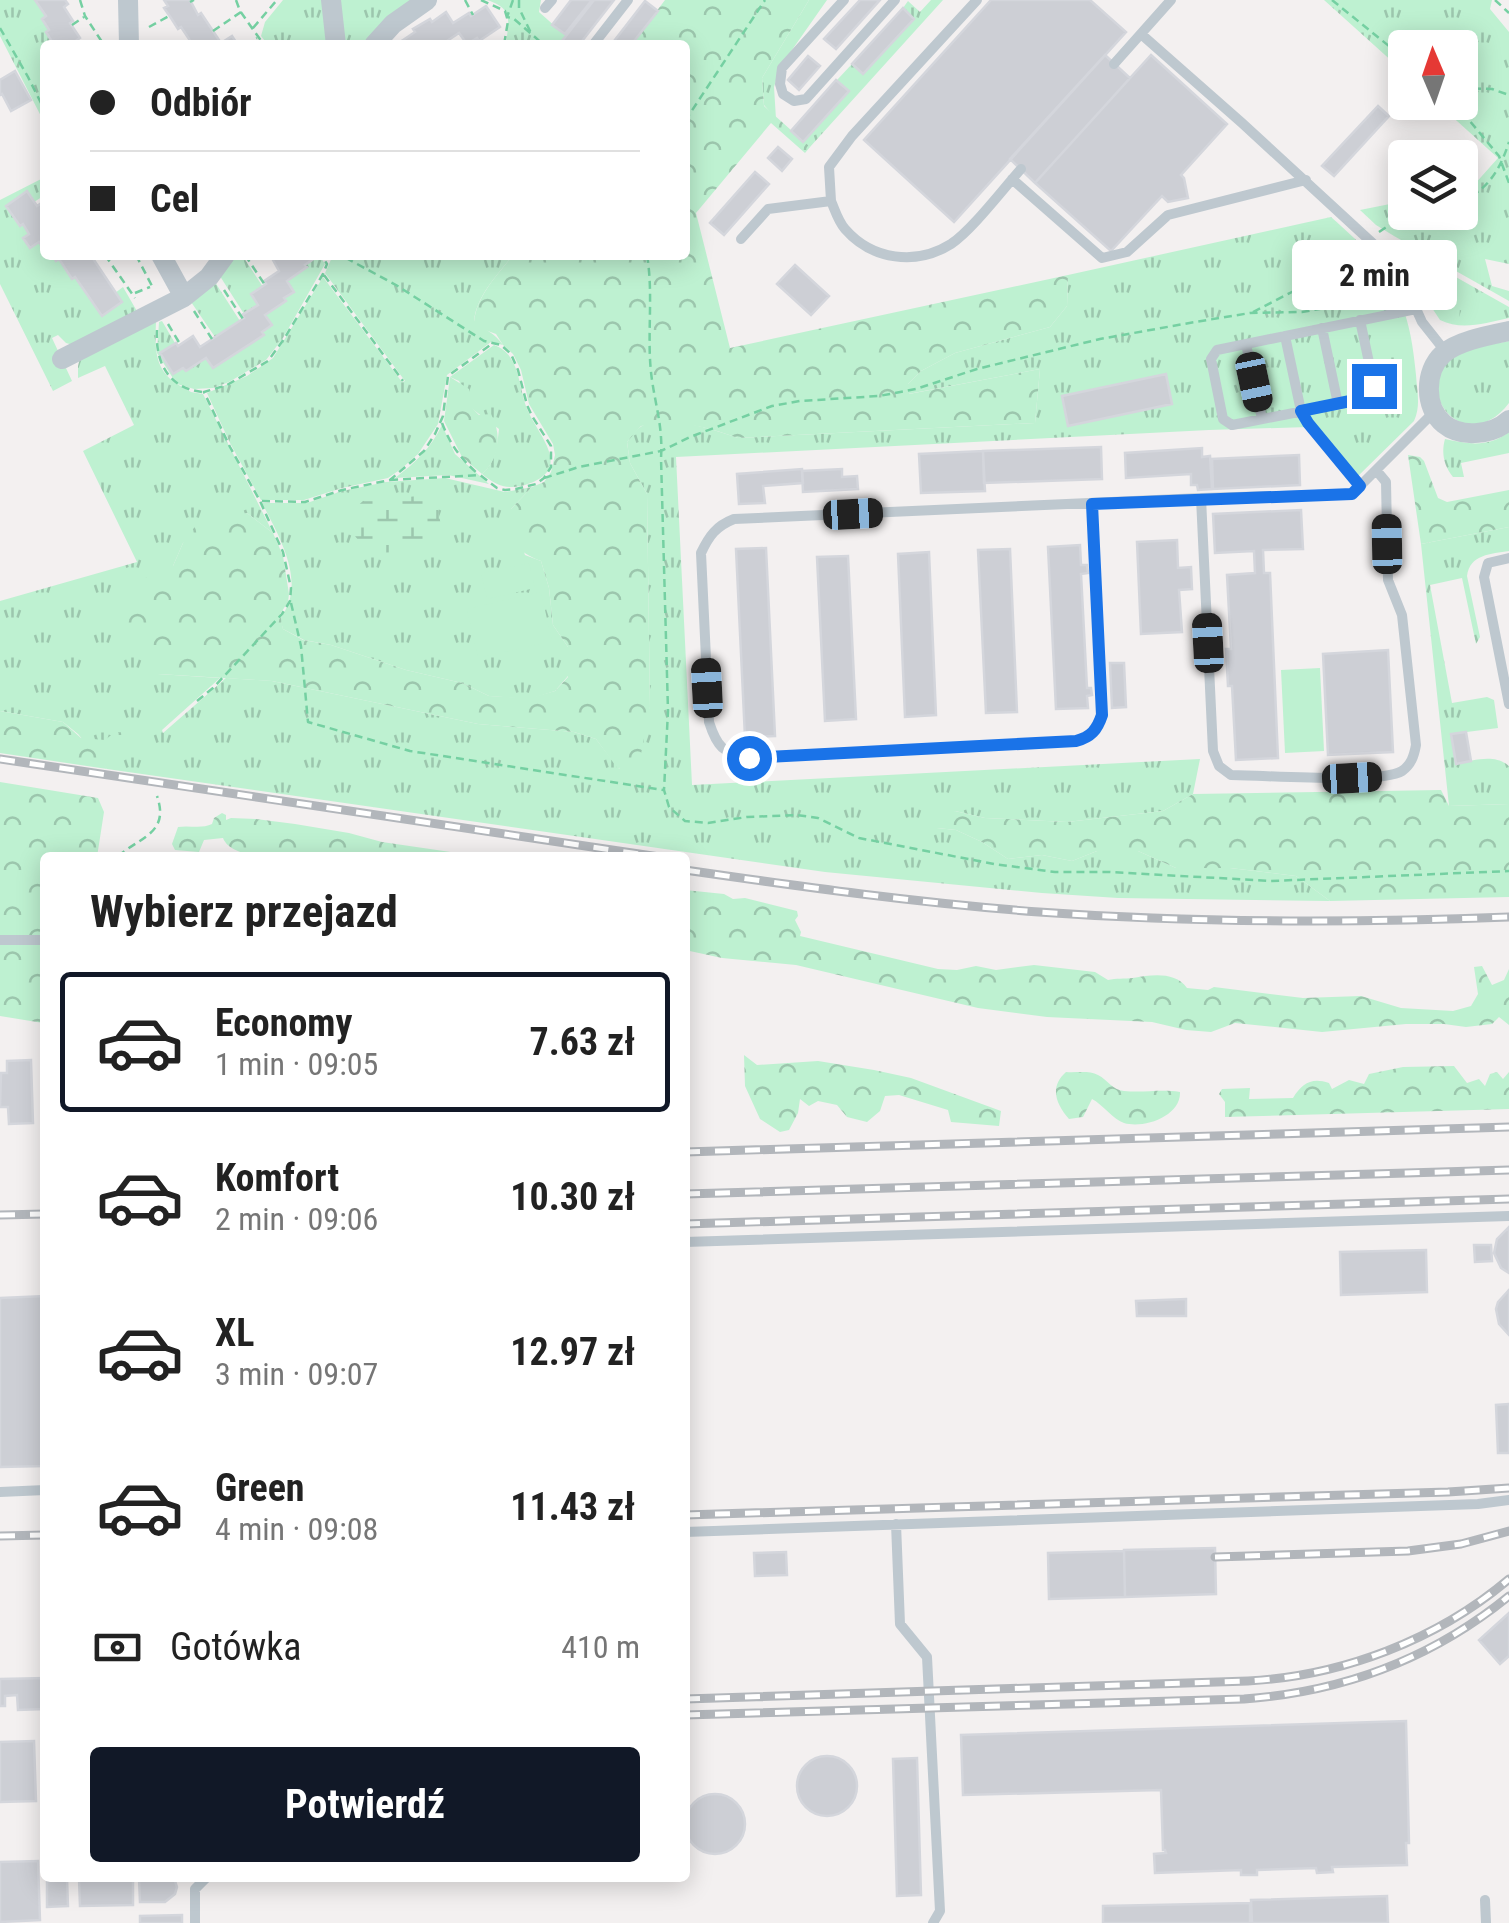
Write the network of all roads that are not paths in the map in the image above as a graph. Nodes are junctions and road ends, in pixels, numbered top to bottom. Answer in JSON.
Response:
{"nodes":[{"id":1,"x":128,"y":0,"type":"edge"},
{"id":2,"x":332,"y":0,"type":"edge"},
{"id":3,"x":427,"y":0,"type":"edge"},
{"id":4,"x":628,"y":0,"type":"edge"},
{"id":5,"x":844,"y":0,"type":"edge"},
{"id":6,"x":895,"y":0,"type":"edge"},
{"id":7,"x":977,"y":0,"type":"edge"},
{"id":8,"x":1171,"y":0,"type":"edge"},
{"id":9,"x":1141,"y":34,"type":"junction"},
{"id":10,"x":136,"y":38,"type":"edge"},
{"id":11,"x":336,"y":40,"type":"edge"},
{"id":12,"x":379,"y":40,"type":"edge"},
{"id":13,"x":597,"y":40,"type":"edge"},
{"id":14,"x":1114,"y":64,"type":"dead end"},
{"id":15,"x":1021,"y":169,"type":"dead end"},
{"id":16,"x":1012,"y":179,"type":"junction"},
{"id":17,"x":1306,"y":180,"type":"junction"},
{"id":18,"x":831,"y":201,"type":"junction"},
{"id":19,"x":741,"y":239,"type":"dead end"},
{"id":20,"x":164,"y":260,"type":"edge"},
{"id":21,"x":219,"y":264,"type":"edge"},
{"id":22,"x":184,"y":297,"type":"junction"},
{"id":23,"x":1416,"y":309,"type":"junction"},
{"id":24,"x":1360,"y":320,"type":"junction"},
{"id":25,"x":1322,"y":328,"type":"junction"},
{"id":26,"x":1509,"y":331,"type":"edge"},
{"id":27,"x":1285,"y":336,"type":"junction"},
{"id":28,"x":1246,"y":344,"type":"junction"},
{"id":29,"x":1445,"y":351,"type":"junction"},
{"id":30,"x":62,"y":359,"type":"dead end"},
{"id":31,"x":1338,"y":404,"type":"junction"},
{"id":32,"x":1301,"y":411,"type":"junction"},
{"id":33,"x":1434,"y":412,"type":"junction"},
{"id":34,"x":1262,"y":419,"type":"junction"},
{"id":35,"x":1509,"y":420,"type":"edge"},
{"id":36,"x":1376,"y":470,"type":"junction"},
{"id":37,"x":1360,"y":486,"type":"junction"},
{"id":38,"x":1201,"y":498,"type":"junction"},
{"id":39,"x":1092,"y":504,"type":"junction"},
{"id":40,"x":1509,"y":558,"type":"edge"},
{"id":41,"x":1509,"y":704,"type":"edge"},
{"id":42,"x":0,"y":940,"type":"edge"},
{"id":43,"x":40,"y":940,"type":"edge"},
{"id":44,"x":1509,"y":1216,"type":"edge"},
{"id":45,"x":690,"y":1242,"type":"edge"},
{"id":46,"x":40,"y":1490,"type":"edge"},
{"id":47,"x":0,"y":1492,"type":"edge"},
{"id":48,"x":1509,"y":1500,"type":"edge"},
{"id":49,"x":896,"y":1524,"type":"junction"},
{"id":50,"x":690,"y":1532,"type":"edge"},
{"id":51,"x":202,"y":1882,"type":"edge"},
{"id":52,"x":1485,"y":1900,"type":"dead end"},
{"id":53,"x":195,"y":1923,"type":"edge"},
{"id":54,"x":934,"y":1923,"type":"edge"},
{"id":55,"x":1486,"y":1923,"type":"edge"}],
"edges":[{"from":1,"to":10,"type":"street"},
{"from":2,"to":11,"type":"street"},
{"from":3,"to":12,"type":"street"},
{"from":4,"to":13,"type":"lane"},
{"from":5,"to":6,"type":"lane"},
{"from":7,"to":18,"type":"lane"},
{"from":8,"to":9,"type":"lane"},
{"from":9,"to":14,"type":"lane"},
{"from":9,"to":17,"type":"lane"},
{"from":15,"to":16,"type":"lane"},
{"from":16,"to":17,"type":"lane"},
{"from":16,"to":18,"type":"lane"},
{"from":17,"to":23,"type":"lane"},
{"from":18,"to":19,"type":"lane"},
{"from":20,"to":22,"type":"street"},
{"from":21,"to":22,"type":"street"},
{"from":22,"to":30,"type":"street"},
{"from":23,"to":24,"type":"lane"},
{"from":23,"to":29,"type":"lane"},
{"from":24,"to":25,"type":"lane"},
{"from":24,"to":31,"type":"lane"},
{"from":25,"to":27,"type":"lane"},
{"from":25,"to":31,"type":"lane"},
{"from":26,"to":29,"type":"street"},
{"from":27,"to":28,"type":"lane"},
{"from":27,"to":32,"type":"lane"},
{"from":28,"to":34,"type":"lane"},
{"from":28,"to":34,"type":"lane"},
{"from":29,"to":33,"type":"street"},
{"from":31,"to":32,"type":"lane"},
{"from":32,"to":34,"type":"lane"},
{"from":32,"to":37,"type":"lane"},
{"from":33,"to":35,"type":"street"},
{"from":33,"to":36,"type":"lane"},
{"from":36,"to":37,"type":"lane"},
{"from":36,"to":38,"type":"lane"},
{"from":37,"to":38,"type":"lane"},
{"from":38,"to":39,"type":"lane"},
{"from":39,"to":39,"type":"lane"},
{"from":40,"to":41,"type":"lane"},
{"from":42,"to":43,"type":"lane"},
{"from":44,"to":45,"type":"lane"},
{"from":46,"to":47,"type":"lane"},
{"from":48,"to":49,"type":"lane"},
{"from":49,"to":50,"type":"lane"},
{"from":49,"to":54,"type":"lane"},
{"from":51,"to":53,"type":"lane"},
{"from":52,"to":55,"type":"lane"}]}
